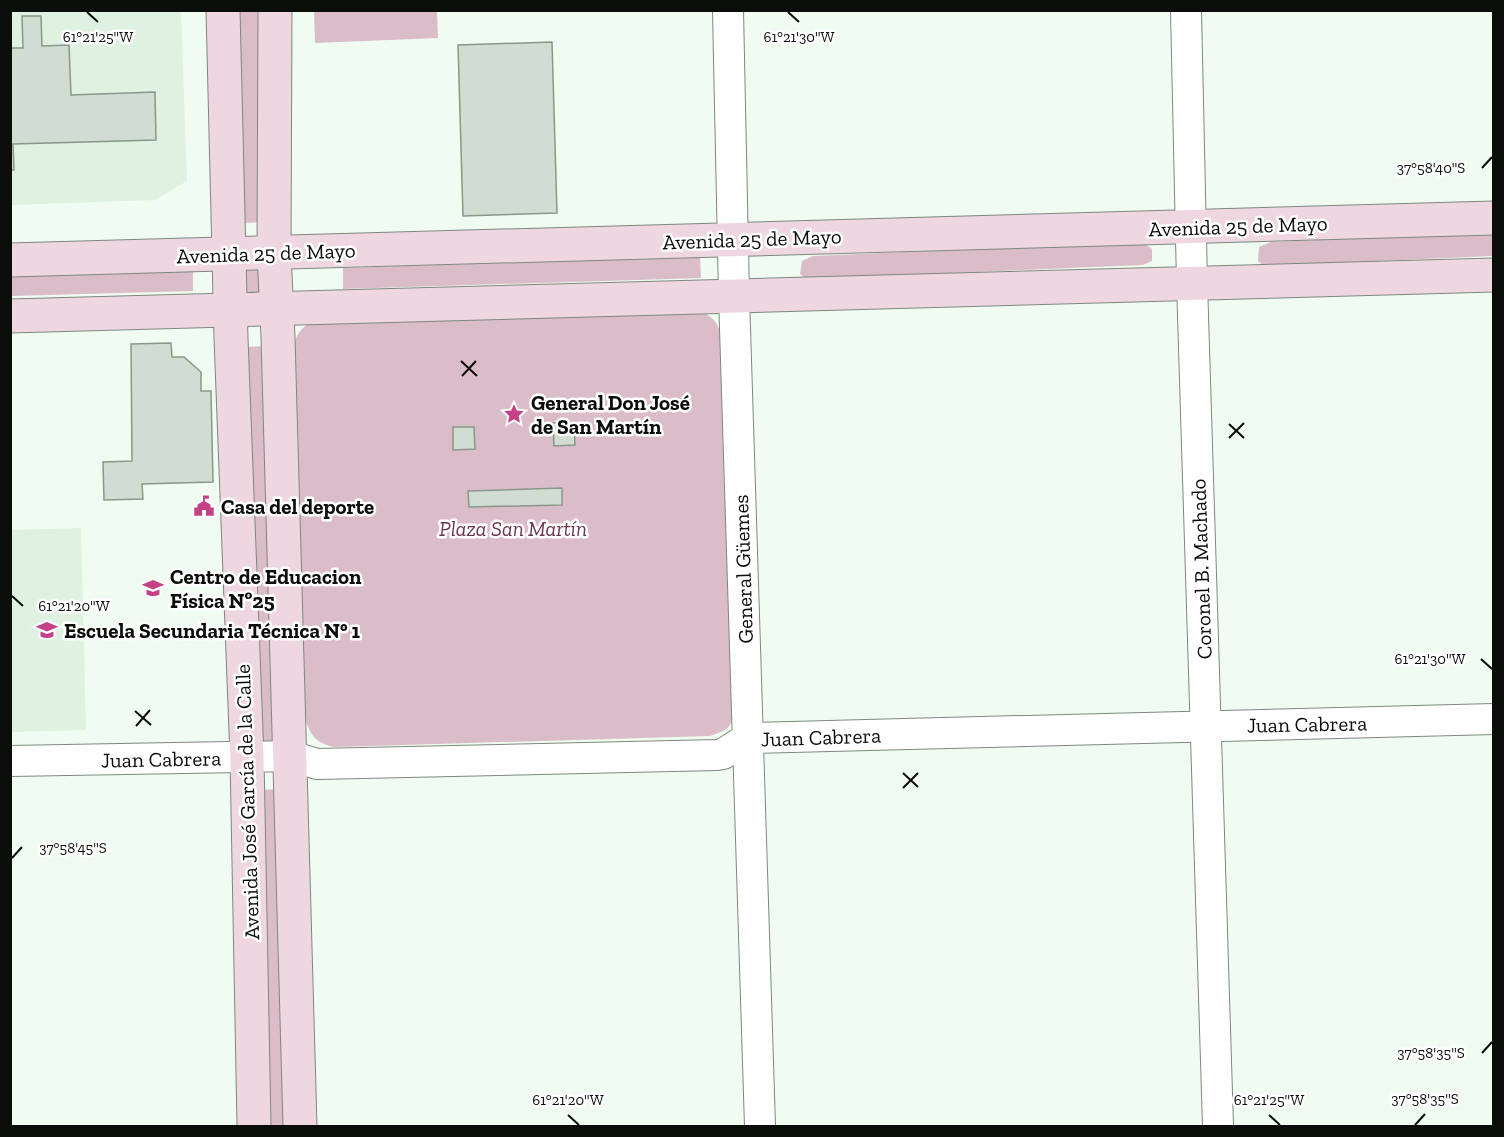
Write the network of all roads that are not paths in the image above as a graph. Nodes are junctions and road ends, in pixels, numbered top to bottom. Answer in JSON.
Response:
{"nodes":[{"id":1,"x":223,"y":10,"type":"edge"},
{"id":2,"x":275,"y":10,"type":"edge"},
{"id":3,"x":728,"y":10,"type":"edge"},
{"id":4,"x":1186,"y":10,"type":"edge"},
{"id":5,"x":1494,"y":218,"type":"edge"},
{"id":6,"x":1191,"y":227,"type":"junction"},
{"id":7,"x":734,"y":240,"type":"junction"},
{"id":8,"x":274,"y":253,"type":"junction"},
{"id":9,"x":229,"y":254,"type":"junction"},
{"id":10,"x":10,"y":260,"type":"edge"},
{"id":11,"x":1494,"y":275,"type":"edge"},
{"id":12,"x":1192,"y":283,"type":"junction"},
{"id":13,"x":735,"y":296,"type":"junction"},
{"id":14,"x":277,"y":309,"type":"junction"},
{"id":15,"x":230,"y":310,"type":"junction"},
{"id":16,"x":10,"y":316,"type":"edge"},
{"id":17,"x":1494,"y":719,"type":"edge"},
{"id":18,"x":1206,"y":726,"type":"junction"},
{"id":19,"x":748,"y":738,"type":"junction"},
{"id":20,"x":291,"y":756,"type":"junction"},
{"id":21,"x":247,"y":758,"type":"junction"},
{"id":22,"x":10,"y":760,"type":"edge"},
{"id":23,"x":255,"y":1126,"type":"edge"},
{"id":24,"x":300,"y":1126,"type":"edge"},
{"id":25,"x":760,"y":1126,"type":"edge"},
{"id":26,"x":1218,"y":1126,"type":"edge"}],
"edges":[{"from":1,"to":9,"type":"main road","name":"Avenida José García de la Calle"},
{"from":2,"to":8,"type":"main road","name":"Avenida José García de la Calle"},
{"from":3,"to":7,"type":"street","name":"General Güemes"},
{"from":4,"to":6,"type":"street","name":"Coronel B. Machado"},
{"from":5,"to":6,"type":"main road","name":"Avenida 25 de Mayo"},
{"from":6,"to":7,"type":"main road","name":"Avenida 25 de Mayo"},
{"from":6,"to":12,"type":"street","name":"Coronel B. Machado"},
{"from":7,"to":8,"type":"main road","name":"Avenida 25 de Mayo"},
{"from":7,"to":13,"type":"street","name":"General Güemes"},
{"from":8,"to":9,"type":"main road","name":"Avenida 25 de Mayo"},
{"from":8,"to":14,"type":"main road","name":"Avenida José García de la Calle"},
{"from":9,"to":10,"type":"main road","name":"Avenida 25 de Mayo"},
{"from":9,"to":15,"type":"main road","name":"Avenida José García de la Calle"},
{"from":11,"to":12,"type":"main road"},
{"from":12,"to":13,"type":"main road"},
{"from":12,"to":18,"type":"street","name":"Coronel B. Machado"},
{"from":13,"to":14,"type":"main road"},
{"from":13,"to":19,"type":"street","name":"General Güemes"},
{"from":14,"to":15,"type":"main road"},
{"from":14,"to":20,"type":"main road","name":"Avenida José García de la Calle"},
{"from":15,"to":16,"type":"main road"},
{"from":15,"to":21,"type":"main road","name":"Avenida José García de la Calle"},
{"from":17,"to":18,"type":"street","name":"Juan Cabrera"},
{"from":18,"to":19,"type":"street","name":"Juan Cabrera"},
{"from":18,"to":26,"type":"street","name":"Coronel B. Machado"},
{"from":19,"to":20,"type":"street","name":"Juan Cabrera"},
{"from":19,"to":25,"type":"street","name":"General Güemes"},
{"from":20,"to":21,"type":"street","name":"Juan Cabrera"},
{"from":20,"to":24,"type":"main road","name":"Avenida José García de la Calle"},
{"from":21,"to":22,"type":"street","name":"Juan Cabrera"},
{"from":21,"to":23,"type":"main road","name":"Avenida José García de la Calle"}]}
